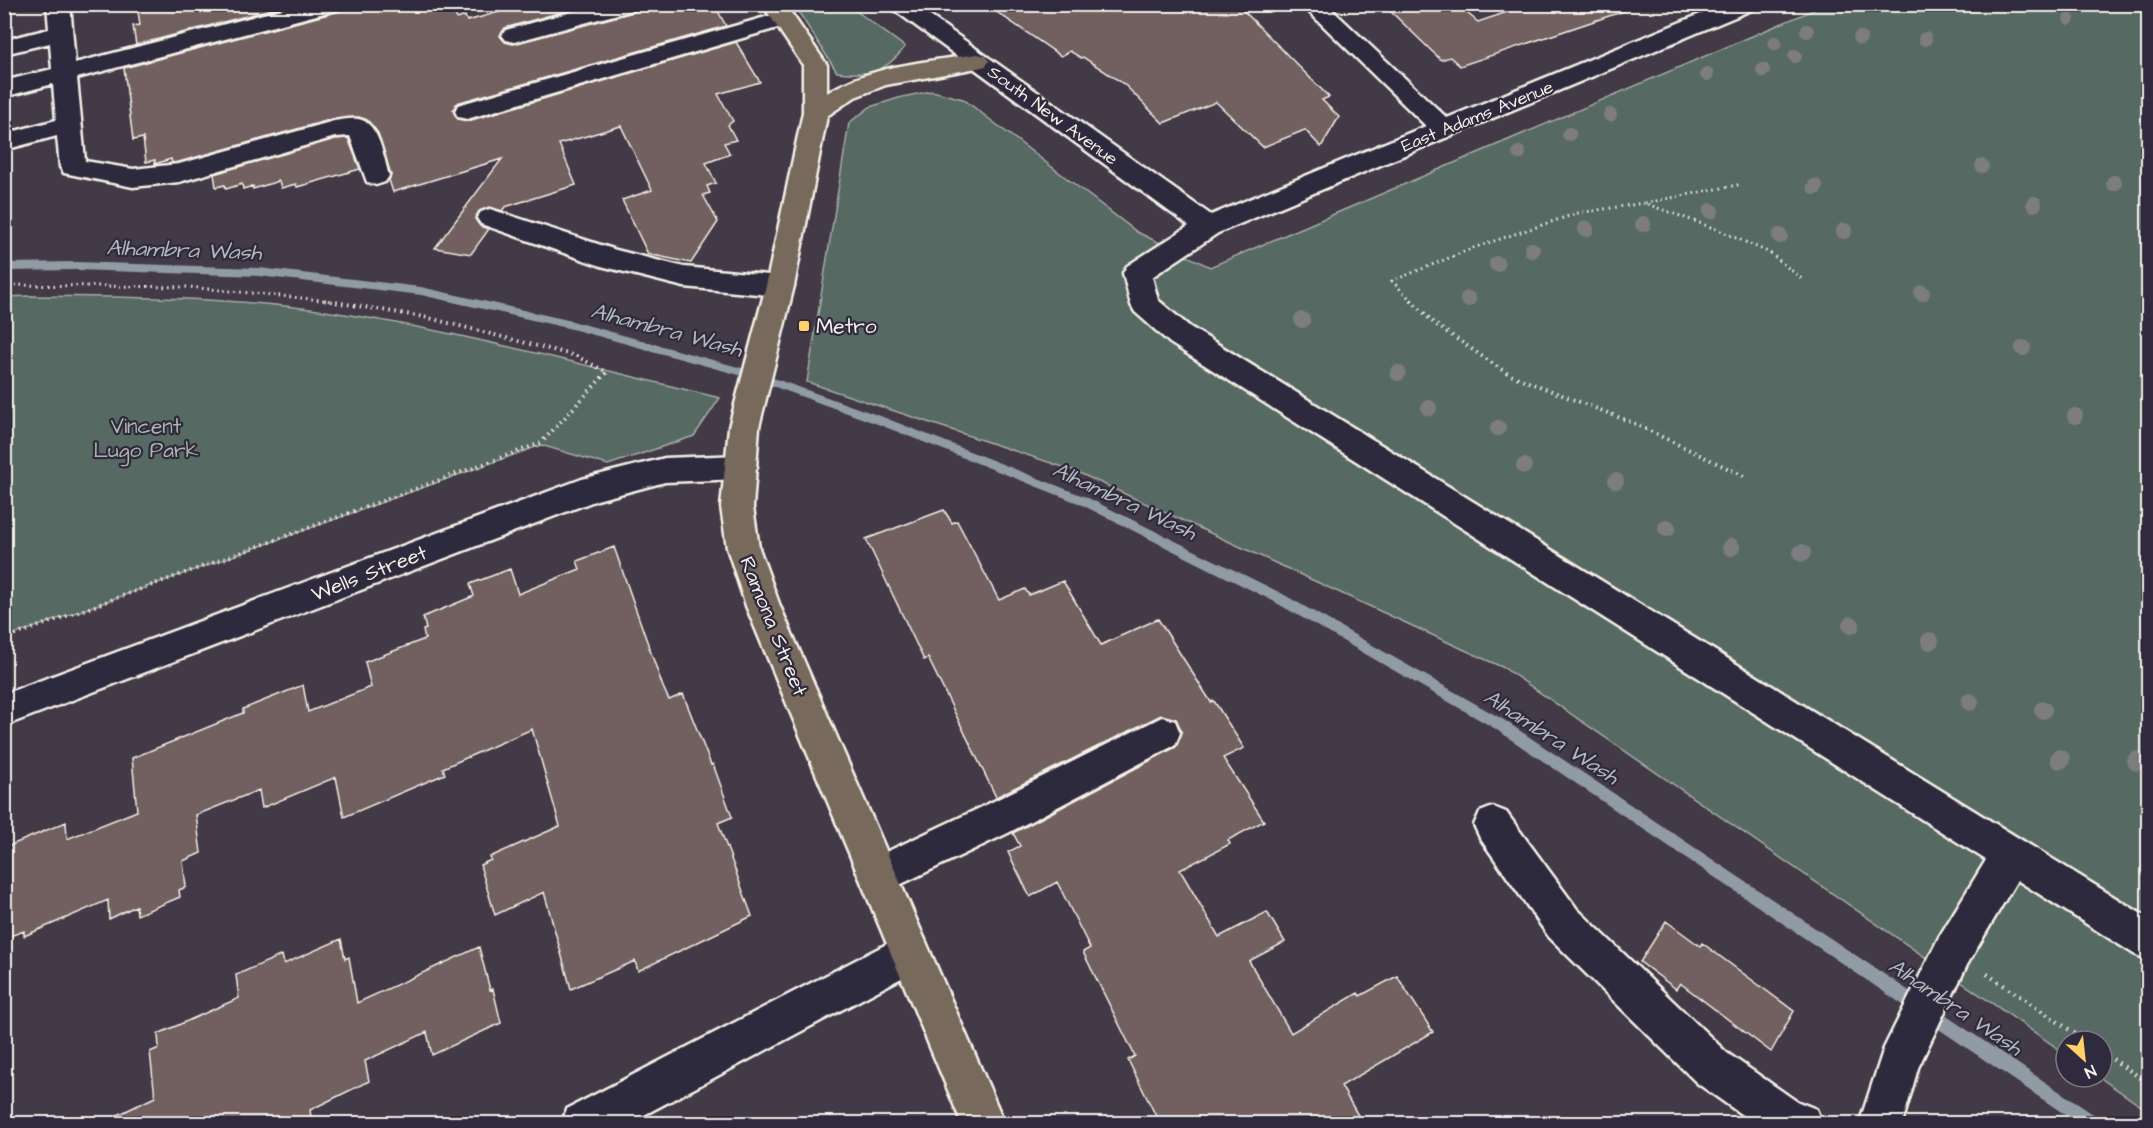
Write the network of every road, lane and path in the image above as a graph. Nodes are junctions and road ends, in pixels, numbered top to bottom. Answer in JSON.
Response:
{"nodes":[{"id":1,"x":58,"y":4,"type":"edge"},
{"id":2,"x":331,"y":4,"type":"edge"},
{"id":3,"x":628,"y":4,"type":"edge"},
{"id":4,"x":897,"y":4,"type":"edge"},
{"id":5,"x":1312,"y":4,"type":"edge"},
{"id":6,"x":1740,"y":6,"type":"edge"},
{"id":7,"x":778,"y":12,"type":"edge"},
{"id":8,"x":60,"y":33,"type":"junction"},
{"id":9,"x":514,"y":35,"type":"dead end"},
{"id":10,"x":4,"y":47,"type":"edge"},
{"id":11,"x":977,"y":61,"type":"junction"},
{"id":12,"x":64,"y":73,"type":"junction"},
{"id":13,"x":4,"y":89,"type":"edge"},
{"id":14,"x":467,"y":111,"type":"dead end"},
{"id":15,"x":815,"y":112,"type":"junction"},
{"id":16,"x":68,"y":117,"type":"junction"},
{"id":17,"x":4,"y":127,"type":"edge"},
{"id":18,"x":1445,"y":130,"type":"junction"},
{"id":19,"x":4,"y":142,"type":"edge"},
{"id":20,"x":376,"y":176,"type":"dead end"},
{"id":21,"x":1742,"y":184,"type":"dead end"},
{"id":22,"x":1644,"y":203,"type":"junction"},
{"id":23,"x":490,"y":218,"type":"dead end"},
{"id":24,"x":1208,"y":226,"type":"junction"},
{"id":25,"x":1803,"y":280,"type":"dead end"},
{"id":26,"x":4,"y":285,"type":"edge"},
{"id":27,"x":776,"y":299,"type":"junction"},
{"id":28,"x":741,"y":467,"type":"junction"},
{"id":29,"x":1746,"y":477,"type":"dead end"},
{"id":30,"x":4,"y":639,"type":"edge"},
{"id":31,"x":4,"y":710,"type":"edge"},
{"id":32,"x":1162,"y":733,"type":"dead end"},
{"id":33,"x":1493,"y":825,"type":"dead end"},
{"id":34,"x":2011,"y":855,"type":"junction"},
{"id":35,"x":879,"y":875,"type":"junction"},
{"id":36,"x":2148,"y":940,"type":"edge"},
{"id":37,"x":910,"y":952,"type":"junction"},
{"id":38,"x":1951,"y":956,"type":"junction"},
{"id":39,"x":2067,"y":1029,"type":"edge"},
{"id":40,"x":2114,"y":1060,"type":"edge"},
{"id":41,"x":2148,"y":1083,"type":"edge"},
{"id":42,"x":582,"y":1124,"type":"edge"},
{"id":43,"x":984,"y":1124,"type":"edge"},
{"id":44,"x":1801,"y":1124,"type":"edge"},
{"id":45,"x":1880,"y":1124,"type":"edge"}],
"edges":[{"from":1,"to":8,"type":"street"},
{"from":2,"to":12,"type":"street"},
{"from":3,"to":9,"type":"street"},
{"from":4,"to":11,"type":"street","name":"South New Avenue"},
{"from":5,"to":18,"type":"street"},
{"from":6,"to":18,"type":"street","name":"East Adams Avenue"},
{"from":7,"to":14,"type":"street"},
{"from":7,"to":15,"type":"main road","name":"Ramona Street"},
{"from":8,"to":10,"type":"street"},
{"from":8,"to":12,"type":"street"},
{"from":11,"to":15,"type":"main road"},
{"from":11,"to":24,"type":"street","name":"South New Avenue"},
{"from":12,"to":13,"type":"street"},
{"from":12,"to":16,"type":"street"},
{"from":15,"to":27,"type":"main road","name":"Ramona Street"},
{"from":16,"to":17,"type":"street"},
{"from":16,"to":19,"type":"street"},
{"from":16,"to":20,"type":"street"},
{"from":18,"to":24,"type":"street","name":"East Adams Avenue"},
{"from":21,"to":22,"type":"path"},
{"from":22,"to":25,"type":"path"},
{"from":22,"to":29,"type":"path"},
{"from":23,"to":27,"type":"street"},
{"from":24,"to":34,"type":"street","name":"East Adams Avenue"},
{"from":26,"to":30,"type":"path"},
{"from":27,"to":28,"type":"main road","name":"Ramona Street"},
{"from":28,"to":31,"type":"street","name":"Wells Street"},
{"from":28,"to":35,"type":"main road","name":"Ramona Street"},
{"from":32,"to":35,"type":"street"},
{"from":33,"to":44,"type":"street"},
{"from":34,"to":36,"type":"street"},
{"from":34,"to":38,"type":"street"},
{"from":35,"to":37,"type":"main road","name":"Ramona Street"},
{"from":37,"to":42,"type":"street"},
{"from":37,"to":43,"type":"main road","name":"Ramona Street"},
{"from":38,"to":39,"type":"path"},
{"from":38,"to":45,"type":"street"},
{"from":40,"to":41,"type":"path"}]}
